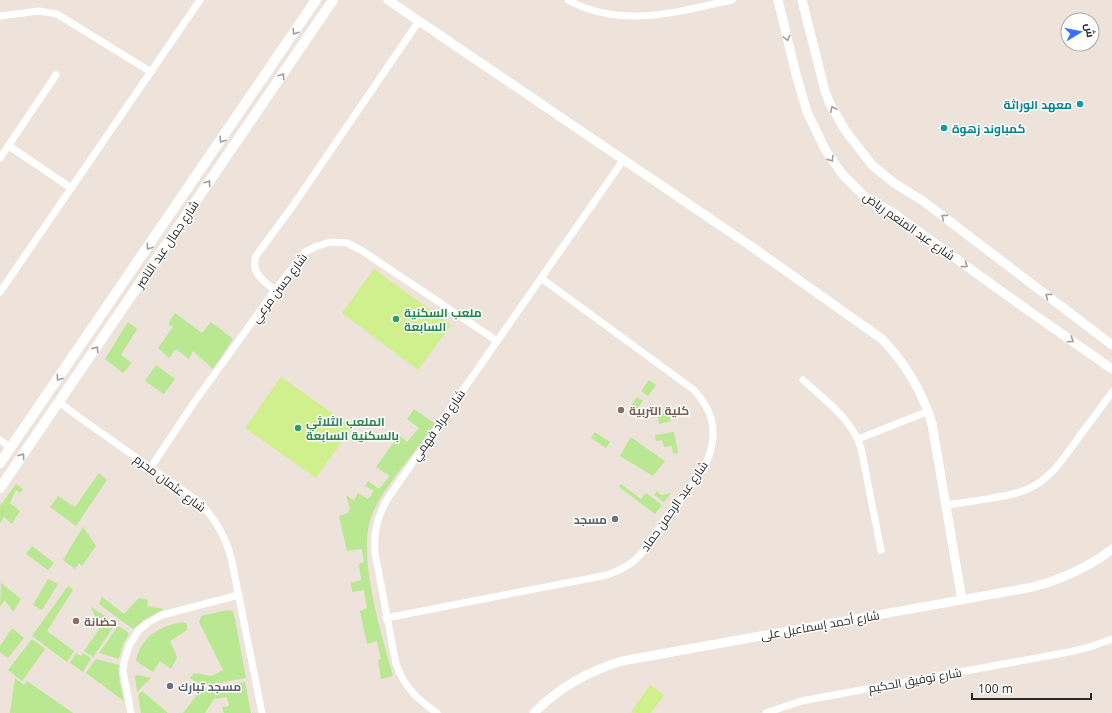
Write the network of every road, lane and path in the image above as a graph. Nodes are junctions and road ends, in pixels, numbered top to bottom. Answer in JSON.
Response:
{"nodes":[{"id":1,"x":200,"y":0,"type":"edge"},
{"id":2,"x":316,"y":0,"type":"edge"},
{"id":3,"x":333,"y":0,"type":"edge"},
{"id":4,"x":388,"y":0,"type":"edge"},
{"id":5,"x":568,"y":0,"type":"edge"},
{"id":6,"x":732,"y":0,"type":"edge"},
{"id":7,"x":778,"y":0,"type":"edge"},
{"id":8,"x":802,"y":0,"type":"edge"},
{"id":9,"x":717,"y":2,"type":"edge"},
{"id":10,"x":0,"y":16,"type":"edge"},
{"id":11,"x":419,"y":21,"type":"junction"},
{"id":12,"x":150,"y":72,"type":"junction"},
{"id":13,"x":56,"y":74,"type":"dead end"},
{"id":14,"x":8,"y":146,"type":"junction"},
{"id":15,"x":0,"y":158,"type":"edge"},
{"id":16,"x":624,"y":159,"type":"junction"},
{"id":17,"x":71,"y":188,"type":"junction"},
{"id":18,"x":541,"y":278,"type":"junction"},
{"id":19,"x":123,"y":285,"type":"junction"},
{"id":20,"x":275,"y":290,"type":"junction"},
{"id":21,"x":0,"y":292,"type":"edge"},
{"id":22,"x":134,"y":293,"type":"junction"},
{"id":23,"x":497,"y":341,"type":"junction"},
{"id":24,"x":1112,"y":345,"type":"edge"},
{"id":25,"x":1112,"y":369,"type":"edge"},
{"id":26,"x":804,"y":380,"type":"dead end"},
{"id":27,"x":1112,"y":392,"type":"edge"},
{"id":28,"x":59,"y":402,"type":"junction"},
{"id":29,"x":929,"y":411,"type":"junction"},
{"id":30,"x":858,"y":439,"type":"junction"},
{"id":31,"x":0,"y":440,"type":"edge"},
{"id":32,"x":11,"y":448,"type":"junction"},
{"id":33,"x":0,"y":463,"type":"edge"},
{"id":34,"x":151,"y":467,"type":"junction"},
{"id":35,"x":0,"y":488,"type":"edge"},
{"id":36,"x":947,"y":505,"type":"junction"},
{"id":37,"x":1112,"y":549,"type":"edge"},
{"id":38,"x":881,"y":550,"type":"dead end"},
{"id":39,"x":239,"y":595,"type":"junction"},
{"id":40,"x":962,"y":600,"type":"junction"},
{"id":41,"x":386,"y":618,"type":"junction"},
{"id":42,"x":1112,"y":639,"type":"edge"},
{"id":43,"x":131,"y":713,"type":"edge"},
{"id":44,"x":262,"y":713,"type":"edge"},
{"id":45,"x":437,"y":713,"type":"edge"},
{"id":46,"x":534,"y":713,"type":"edge"},
{"id":47,"x":766,"y":713,"type":"edge"}],
"edges":[{"from":1,"to":12,"type":"street"},
{"from":2,"to":19,"type":"main road","name":"شارع جمال عبد الناصر","one_way":true},
{"from":22,"to":3,"type":"main road","name":"شارع جمال عبد الناصر","one_way":true},
{"from":4,"to":11,"type":"street"},
{"from":5,"to":9,"type":"street"},
{"from":6,"to":9,"type":"street"},
{"from":7,"to":25,"type":"street","name":"شارع عبد المنعم رياض","one_way":true},
{"from":24,"to":8,"type":"street","one_way":true},
{"from":10,"to":12,"type":"street"},
{"from":11,"to":16,"type":"street"},
{"from":11,"to":20,"type":"street"},
{"from":12,"to":17,"type":"street"},
{"from":13,"to":14,"type":"street"},
{"from":14,"to":15,"type":"street"},
{"from":14,"to":17,"type":"street"},
{"from":16,"to":18,"type":"street","name":"شارع مراد فهمي"},
{"from":16,"to":29,"type":"street"},
{"from":17,"to":21,"type":"street"},
{"from":18,"to":23,"type":"street","name":"شارع مراد فهمي"},
{"from":18,"to":41,"type":"street","name":"شارع عبد الرحمن حماد"},
{"from":19,"to":22,"type":"main road"},
{"from":19,"to":32,"type":"main road","name":"شارع جمال عبد الناصر","one_way":true},
{"from":20,"to":23,"type":"street","name":"شارع حسن مرعي"},
{"from":20,"to":34,"type":"street","name":"شارع حسن مرعي"},
{"from":28,"to":22,"type":"main road","name":"شارع جمال عبد الناصر","one_way":true},
{"from":23,"to":41,"type":"street","name":"شارع مراد فهمي"},
{"from":26,"to":30,"type":"street"},
{"from":27,"to":36,"type":"street"},
{"from":28,"to":34,"type":"street","name":"شارع عثمان محرم"},
{"from":35,"to":28,"type":"main road","name":"شارع جمال عبد الناصر","one_way":true},
{"from":29,"to":30,"type":"street"},
{"from":29,"to":36,"type":"street"},
{"from":30,"to":38,"type":"street"},
{"from":31,"to":32,"type":"street"},
{"from":32,"to":33,"type":"main road","name":"شارع جمال عبد الناصر"},
{"from":34,"to":39,"type":"street","name":"شارع عثمان محرم"},
{"from":36,"to":40,"type":"street"},
{"from":37,"to":40,"type":"street","name":"شارع أحمد إسماعيل على"},
{"from":39,"to":43,"type":"street"},
{"from":39,"to":44,"type":"street","name":"شارع عثمان محرم"},
{"from":40,"to":46,"type":"street","name":"شارع أحمد إسماعيل على"},
{"from":41,"to":45,"type":"street","name":"شارع مراد فهمي"},
{"from":42,"to":47,"type":"street","name":"شارع توفيق الحكيم"}]}
